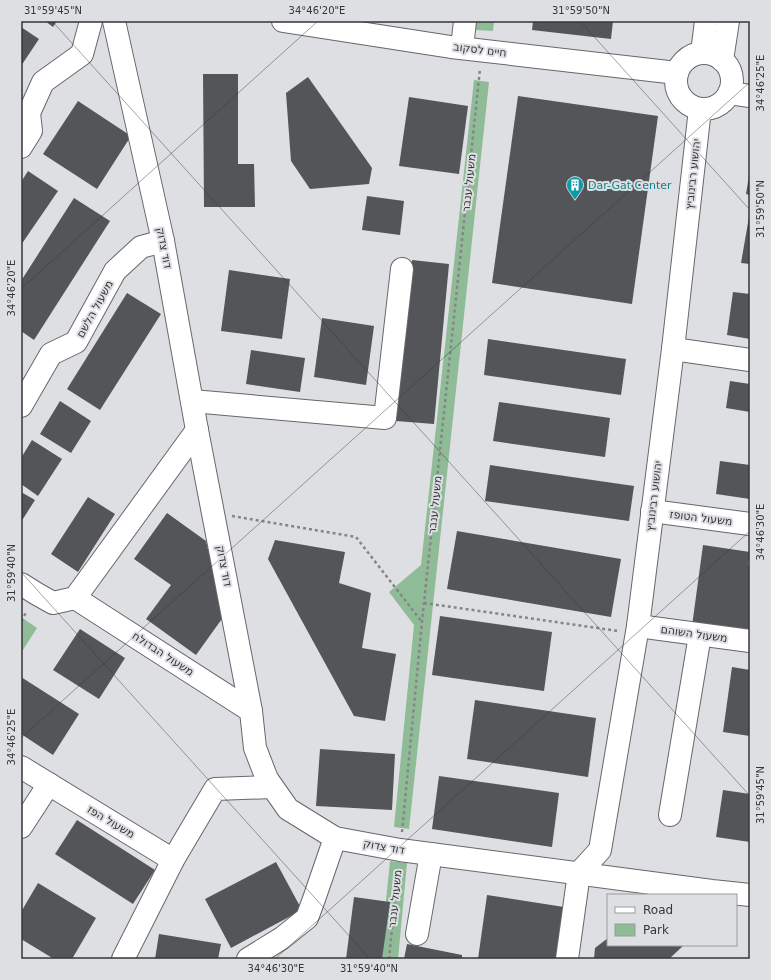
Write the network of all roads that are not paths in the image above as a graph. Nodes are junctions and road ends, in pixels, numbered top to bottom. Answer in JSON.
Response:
{"nodes":[{"id":1,"x":91,"y":21,"type":"edge"},
{"id":2,"x":114,"y":21,"type":"edge"},
{"id":3,"x":284,"y":21,"type":"edge"},
{"id":4,"x":465,"y":21,"type":"edge"},
{"id":5,"x":706,"y":21,"type":"edge"},
{"id":6,"x":728,"y":21,"type":"edge"},
{"id":7,"x":472,"y":50,"type":"junction"},
{"id":8,"x":702,"y":53,"type":"junction"},
{"id":9,"x":677,"y":73,"type":"junction"},
{"id":10,"x":737,"y":82,"type":"edge"},
{"id":11,"x":700,"y":109,"type":"junction"},
{"id":12,"x":21,"y":146,"type":"edge"},
{"id":13,"x":163,"y":241,"type":"junction"},
{"id":14,"x":402,"y":269,"type":"dead end"},
{"id":15,"x":673,"y":349,"type":"junction"},
{"id":16,"x":750,"y":360,"type":"edge"},
{"id":17,"x":192,"y":401,"type":"junction"},
{"id":18,"x":21,"y":406,"type":"edge"},
{"id":19,"x":197,"y":430,"type":"junction"},
{"id":20,"x":652,"y":511,"type":"junction"},
{"id":21,"x":750,"y":524,"type":"edge"},
{"id":22,"x":21,"y":584,"type":"edge"},
{"id":23,"x":75,"y":598,"type":"junction"},
{"id":24,"x":637,"y":630,"type":"junction"},
{"id":25,"x":700,"y":635,"type":"junction"},
{"id":26,"x":750,"y":641,"type":"edge"},
{"id":27,"x":251,"y":711,"type":"junction"},
{"id":28,"x":21,"y":767,"type":"edge"},
{"id":29,"x":49,"y":784,"type":"junction"},
{"id":30,"x":272,"y":787,"type":"junction"},
{"id":31,"x":670,"y":815,"type":"dead end"},
{"id":32,"x":21,"y":827,"type":"edge"},
{"id":33,"x":335,"y":838,"type":"junction"},
{"id":34,"x":431,"y":854,"type":"junction"},
{"id":35,"x":173,"y":860,"type":"junction"},
{"id":36,"x":579,"y":873,"type":"junction"},
{"id":37,"x":750,"y":894,"type":"edge"},
{"id":38,"x":417,"y":934,"type":"dead end"},
{"id":39,"x":123,"y":959,"type":"edge"},
{"id":40,"x":248,"y":959,"type":"edge"},
{"id":41,"x":567,"y":959,"type":"edge"}],
"edges":[{"from":1,"to":12,"type":"street"},
{"from":2,"to":13,"type":"street","name":"דוד צדוק"},
{"from":3,"to":7,"type":"street","name":"חיים לסקוב"},
{"from":4,"to":7,"type":"street"},
{"from":5,"to":8,"type":"street"},
{"from":6,"to":10,"type":"street"},
{"from":7,"to":9,"type":"street","name":"חיים לסקוב"},
{"from":8,"to":9,"type":"street"},
{"from":8,"to":10,"type":"street"},
{"from":9,"to":11,"type":"street"},
{"from":10,"to":11,"type":"street"},
{"from":11,"to":15,"type":"street","name":"יהושוע רבינוביץ"},
{"from":13,"to":17,"type":"street","name":"דוד צדוק"},
{"from":13,"to":18,"type":"street","name":"משעול הלשם"},
{"from":14,"to":17,"type":"street"},
{"from":15,"to":16,"type":"street"},
{"from":15,"to":20,"type":"street","name":"יהושוע רבינוביץ"},
{"from":17,"to":19,"type":"street","name":"דוד צדוק"},
{"from":19,"to":23,"type":"street"},
{"from":19,"to":27,"type":"street","name":"דוד צדוק"},
{"from":20,"to":21,"type":"street","name":"משעול הטופז"},
{"from":20,"to":24,"type":"street","name":"יהושוע רבינוביץ"},
{"from":22,"to":23,"type":"street"},
{"from":23,"to":27,"type":"street","name":"משעול הבדולח"},
{"from":24,"to":25,"type":"street","name":"משעול השוהם"},
{"from":24,"to":36,"type":"street","name":"יהושוע רבינוביץ"},
{"from":25,"to":26,"type":"street","name":"משעול השוהם"},
{"from":25,"to":31,"type":"street"},
{"from":27,"to":30,"type":"street","name":"דוד צדוק"},
{"from":28,"to":29,"type":"street","name":"משעול הפז"},
{"from":29,"to":32,"type":"street"},
{"from":29,"to":35,"type":"street","name":"משעול הפז"},
{"from":30,"to":33,"type":"street","name":"דוד צדוק"},
{"from":30,"to":35,"type":"street"},
{"from":33,"to":34,"type":"street","name":"דוד צדוק"},
{"from":33,"to":40,"type":"street"},
{"from":34,"to":36,"type":"street","name":"דוד צדוק"},
{"from":34,"to":38,"type":"street"},
{"from":35,"to":39,"type":"street"},
{"from":36,"to":37,"type":"street","name":"דוד צדוק"},
{"from":36,"to":41,"type":"street"}]}
